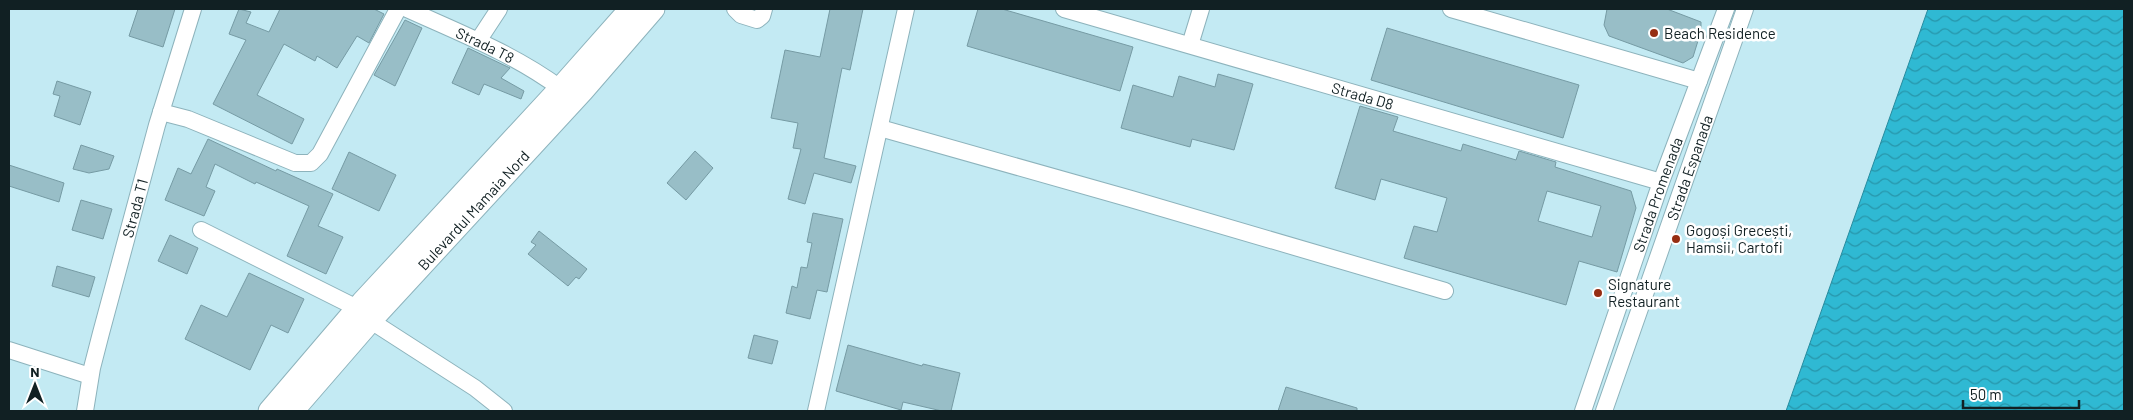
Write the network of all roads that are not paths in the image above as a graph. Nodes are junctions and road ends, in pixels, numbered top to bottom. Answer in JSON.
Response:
{"nodes":[{"id":1,"x":193,"y":9,"type":"edge"},
{"id":2,"x":408,"y":9,"type":"edge"},
{"id":3,"x":499,"y":9,"type":"edge"},
{"id":4,"x":630,"y":9,"type":"edge"},
{"id":5,"x":654,"y":9,"type":"edge"},
{"id":6,"x":735,"y":9,"type":"edge"},
{"id":7,"x":764,"y":9,"type":"edge"},
{"id":8,"x":906,"y":9,"type":"edge"},
{"id":9,"x":1064,"y":9,"type":"edge"},
{"id":10,"x":1201,"y":9,"type":"edge"},
{"id":11,"x":1451,"y":9,"type":"edge"},
{"id":12,"x":1726,"y":9,"type":"edge"},
{"id":13,"x":1745,"y":9,"type":"edge"},
{"id":14,"x":478,"y":41,"type":"junction"},
{"id":15,"x":1190,"y":45,"type":"junction"},
{"id":16,"x":1700,"y":82,"type":"junction"},
{"id":17,"x":560,"y":88,"type":"junction"},
{"id":18,"x":161,"y":112,"type":"junction"},
{"id":19,"x":880,"y":128,"type":"junction"},
{"id":20,"x":1661,"y":182,"type":"junction"},
{"id":21,"x":201,"y":230,"type":"dead end"},
{"id":22,"x":1444,"y":291,"type":"dead end"},
{"id":23,"x":364,"y":314,"type":"junction"},
{"id":24,"x":9,"y":350,"type":"edge"},
{"id":25,"x":90,"y":376,"type":"junction"},
{"id":26,"x":85,"y":411,"type":"edge"},
{"id":27,"x":269,"y":411,"type":"edge"},
{"id":28,"x":293,"y":411,"type":"edge"},
{"id":29,"x":504,"y":411,"type":"edge"},
{"id":30,"x":816,"y":411,"type":"edge"},
{"id":31,"x":1583,"y":411,"type":"edge"},
{"id":32,"x":1604,"y":411,"type":"edge"}],
"edges":[{"from":1,"to":18,"type":"street","name":"Strada T1"},
{"from":2,"to":14,"type":"street","name":"Strada T8"},
{"from":2,"to":18,"type":"street"},
{"from":3,"to":14,"type":"street"},
{"from":4,"to":17,"type":"main road","name":"Bulevardul Mamaia Nord"},
{"from":5,"to":23,"type":"main road","name":"Bulevardul Mamaia Nord"},
{"from":6,"to":7,"type":"street"},
{"from":8,"to":19,"type":"street"},
{"from":9,"to":15,"type":"street","name":"Strada D8"},
{"from":10,"to":15,"type":"street"},
{"from":11,"to":16,"type":"street"},
{"from":12,"to":16,"type":"street","name":"Strada Promenada"},
{"from":13,"to":32,"type":"street","name":"Strada Espanada"},
{"from":14,"to":17,"type":"street","name":"Strada T8"},
{"from":15,"to":20,"type":"street","name":"Strada D8"},
{"from":16,"to":20,"type":"street","name":"Strada Promenada"},
{"from":17,"to":23,"type":"main road","name":"Bulevardul Mamaia Nord"},
{"from":18,"to":25,"type":"street","name":"Strada T1"},
{"from":19,"to":22,"type":"street"},
{"from":19,"to":30,"type":"street"},
{"from":20,"to":31,"type":"street","name":"Strada Promenada"},
{"from":21,"to":23,"type":"street"},
{"from":23,"to":27,"type":"main road","name":"Bulevardul Mamaia Nord"},
{"from":23,"to":28,"type":"main road","name":"Bulevardul Mamaia Nord"},
{"from":23,"to":29,"type":"street"},
{"from":24,"to":25,"type":"street"},
{"from":25,"to":26,"type":"street","name":"Strada T1"}]}
